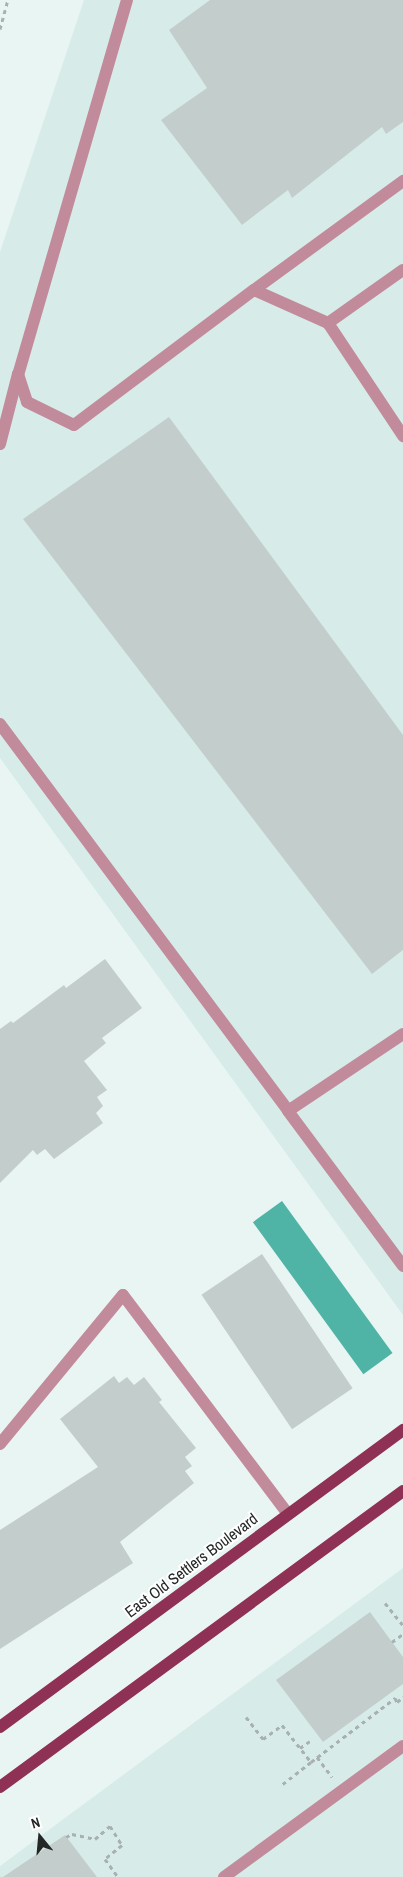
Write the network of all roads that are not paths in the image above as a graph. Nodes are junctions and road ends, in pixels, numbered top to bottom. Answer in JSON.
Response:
{"nodes":[{"id":1,"x":126,"y":0,"type":"edge"},
{"id":2,"x":403,"y":181,"type":"edge"},
{"id":3,"x":403,"y":270,"type":"edge"},
{"id":4,"x":254,"y":290,"type":"junction"},
{"id":5,"x":328,"y":323,"type":"junction"},
{"id":6,"x":18,"y":374,"type":"junction"},
{"id":7,"x":403,"y":436,"type":"edge"},
{"id":8,"x":0,"y":444,"type":"edge"},
{"id":9,"x":0,"y":724,"type":"edge"},
{"id":10,"x":403,"y":1034,"type":"edge"},
{"id":11,"x":288,"y":1111,"type":"junction"},
{"id":12,"x":403,"y":1266,"type":"edge"},
{"id":13,"x":403,"y":1430,"type":"edge"},
{"id":14,"x":0,"y":1444,"type":"edge"},
{"id":15,"x":403,"y":1491,"type":"edge"},
{"id":16,"x":288,"y":1514,"type":"junction"},
{"id":17,"x":0,"y":1727,"type":"edge"},
{"id":18,"x":403,"y":1746,"type":"edge"},
{"id":19,"x":0,"y":1787,"type":"edge"},
{"id":20,"x":224,"y":1877,"type":"edge"}],
"edges":[{"from":1,"to":6,"type":"lane"},
{"from":2,"to":4,"type":"lane"},
{"from":3,"to":5,"type":"lane"},
{"from":4,"to":5,"type":"lane"},
{"from":4,"to":6,"type":"lane"},
{"from":5,"to":7,"type":"lane"},
{"from":6,"to":8,"type":"lane"},
{"from":9,"to":11,"type":"lane"},
{"from":10,"to":11,"type":"lane"},
{"from":11,"to":12,"type":"lane"},
{"from":13,"to":16,"type":"main road","name":"East Old Settlers Boulevard"},
{"from":14,"to":16,"type":"lane"},
{"from":15,"to":19,"type":"main road"},
{"from":16,"to":17,"type":"main road","name":"East Old Settlers Boulevard"},
{"from":18,"to":20,"type":"lane"}]}
